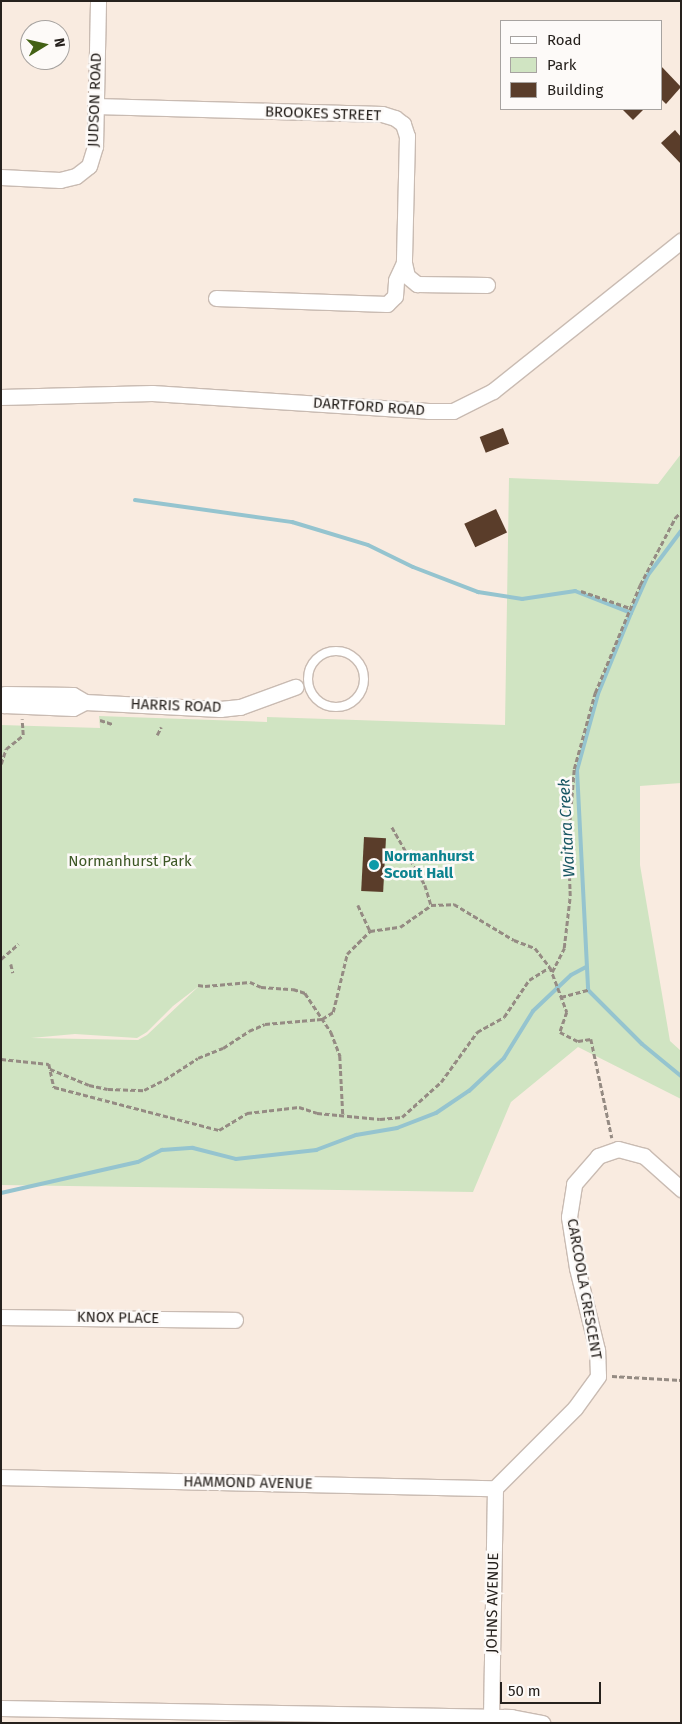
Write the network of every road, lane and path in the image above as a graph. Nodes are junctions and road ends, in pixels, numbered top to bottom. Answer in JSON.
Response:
{"nodes":[{"id":1,"x":98,"y":1,"type":"edge"},
{"id":2,"x":96,"y":106,"type":"junction"},
{"id":3,"x":1,"y":177,"type":"edge"},
{"id":4,"x":681,"y":241,"type":"edge"},
{"id":5,"x":404,"y":263,"type":"junction"},
{"id":6,"x":487,"y":285,"type":"dead end"},
{"id":7,"x":216,"y":298,"type":"dead end"},
{"id":8,"x":1,"y":398,"type":"edge"},
{"id":9,"x":681,"y":512,"type":"edge"},
{"id":10,"x":581,"y":591,"type":"dead end"},
{"id":11,"x":630,"y":608,"type":"junction"},
{"id":12,"x":302,"y":685,"type":"junction"},
{"id":13,"x":1,"y":696,"type":"edge"},
{"id":14,"x":84,"y":702,"type":"junction"},
{"id":15,"x":1,"y":703,"type":"edge"},
{"id":16,"x":20,"y":705,"type":"junction"},
{"id":17,"x":100,"y":720,"type":"dead end"},
{"id":18,"x":112,"y":724,"type":"dead end"},
{"id":19,"x":161,"y":727,"type":"dead end"},
{"id":20,"x":157,"y":735,"type":"dead end"},
{"id":21,"x":1,"y":764,"type":"edge"},
{"id":22,"x":392,"y":827,"type":"dead end"},
{"id":23,"x":358,"y":905,"type":"dead end"},
{"id":24,"x":430,"y":905,"type":"junction"},
{"id":25,"x":370,"y":931,"type":"junction"},
{"id":26,"x":18,"y":944,"type":"dead end"},
{"id":27,"x":1,"y":959,"type":"edge"},
{"id":28,"x":11,"y":964,"type":"dead end"},
{"id":29,"x":550,"y":967,"type":"junction"},
{"id":30,"x":552,"y":972,"type":"junction"},
{"id":31,"x":13,"y":973,"type":"dead end"},
{"id":32,"x":198,"y":984,"type":"dead end"},
{"id":33,"x":588,"y":990,"type":"dead end"},
{"id":34,"x":561,"y":997,"type":"junction"},
{"id":35,"x":322,"y":1019,"type":"junction"},
{"id":36,"x":1,"y":1059,"type":"edge"},
{"id":37,"x":50,"y":1069,"type":"junction"},
{"id":38,"x":343,"y":1115,"type":"junction"},
{"id":39,"x":613,"y":1139,"type":"dead end"},
{"id":40,"x":681,"y":1189,"type":"edge"},
{"id":41,"x":1,"y":1317,"type":"edge"},
{"id":42,"x":235,"y":1320,"type":"dead end"},
{"id":43,"x":627,"y":1377,"type":"dead end"},
{"id":44,"x":681,"y":1380,"type":"edge"},
{"id":45,"x":1,"y":1477,"type":"edge"},
{"id":46,"x":495,"y":1488,"type":"junction"},
{"id":47,"x":1,"y":1708,"type":"edge"},
{"id":48,"x":491,"y":1717,"type":"junction"},
{"id":49,"x":542,"y":1723,"type":"edge"}],
"edges":[{"from":1,"to":2,"type":"street","name":"JUDSON ROAD"},
{"from":2,"to":3,"type":"street","name":"JUDSON ROAD"},
{"from":2,"to":5,"type":"street","name":"BROOKES STREET"},
{"from":4,"to":8,"type":"street","name":"DARTFORD ROAD"},
{"from":5,"to":6,"type":"street"},
{"from":5,"to":7,"type":"street"},
{"from":9,"to":11,"type":"path"},
{"from":10,"to":11,"type":"path"},
{"from":11,"to":30,"type":"path"},
{"from":12,"to":12,"type":"lane"},
{"from":12,"to":14,"type":"street","name":"HARRIS ROAD"},
{"from":13,"to":14,"type":"street","name":"HARRIS ROAD"},
{"from":14,"to":16,"type":"street","name":"HARRIS ROAD"},
{"from":15,"to":16,"type":"street","name":"HARRIS ROAD"},
{"from":16,"to":21,"type":"path"},
{"from":17,"to":18,"type":"path"},
{"from":19,"to":20,"type":"path"},
{"from":22,"to":24,"type":"path"},
{"from":23,"to":25,"type":"path"},
{"from":24,"to":25,"type":"path"},
{"from":24,"to":29,"type":"path"},
{"from":25,"to":35,"type":"path"},
{"from":26,"to":27,"type":"path"},
{"from":28,"to":31,"type":"path"},
{"from":29,"to":30,"type":"path"},
{"from":29,"to":38,"type":"path"},
{"from":30,"to":34,"type":"path"},
{"from":32,"to":35,"type":"path"},
{"from":33,"to":34,"type":"path"},
{"from":34,"to":39,"type":"path"},
{"from":35,"to":37,"type":"path"},
{"from":35,"to":38,"type":"path"},
{"from":36,"to":37,"type":"path"},
{"from":37,"to":38,"type":"path"},
{"from":40,"to":46,"type":"street","name":"CARCOOLA CRESCENT"},
{"from":41,"to":42,"type":"street","name":"KNOX PLACE"},
{"from":43,"to":44,"type":"path"},
{"from":45,"to":46,"type":"street","name":"HAMMOND AVENUE"},
{"from":46,"to":48,"type":"street","name":"JOHNS AVENUE"},
{"from":47,"to":48,"type":"street"},
{"from":48,"to":49,"type":"street"}]}
